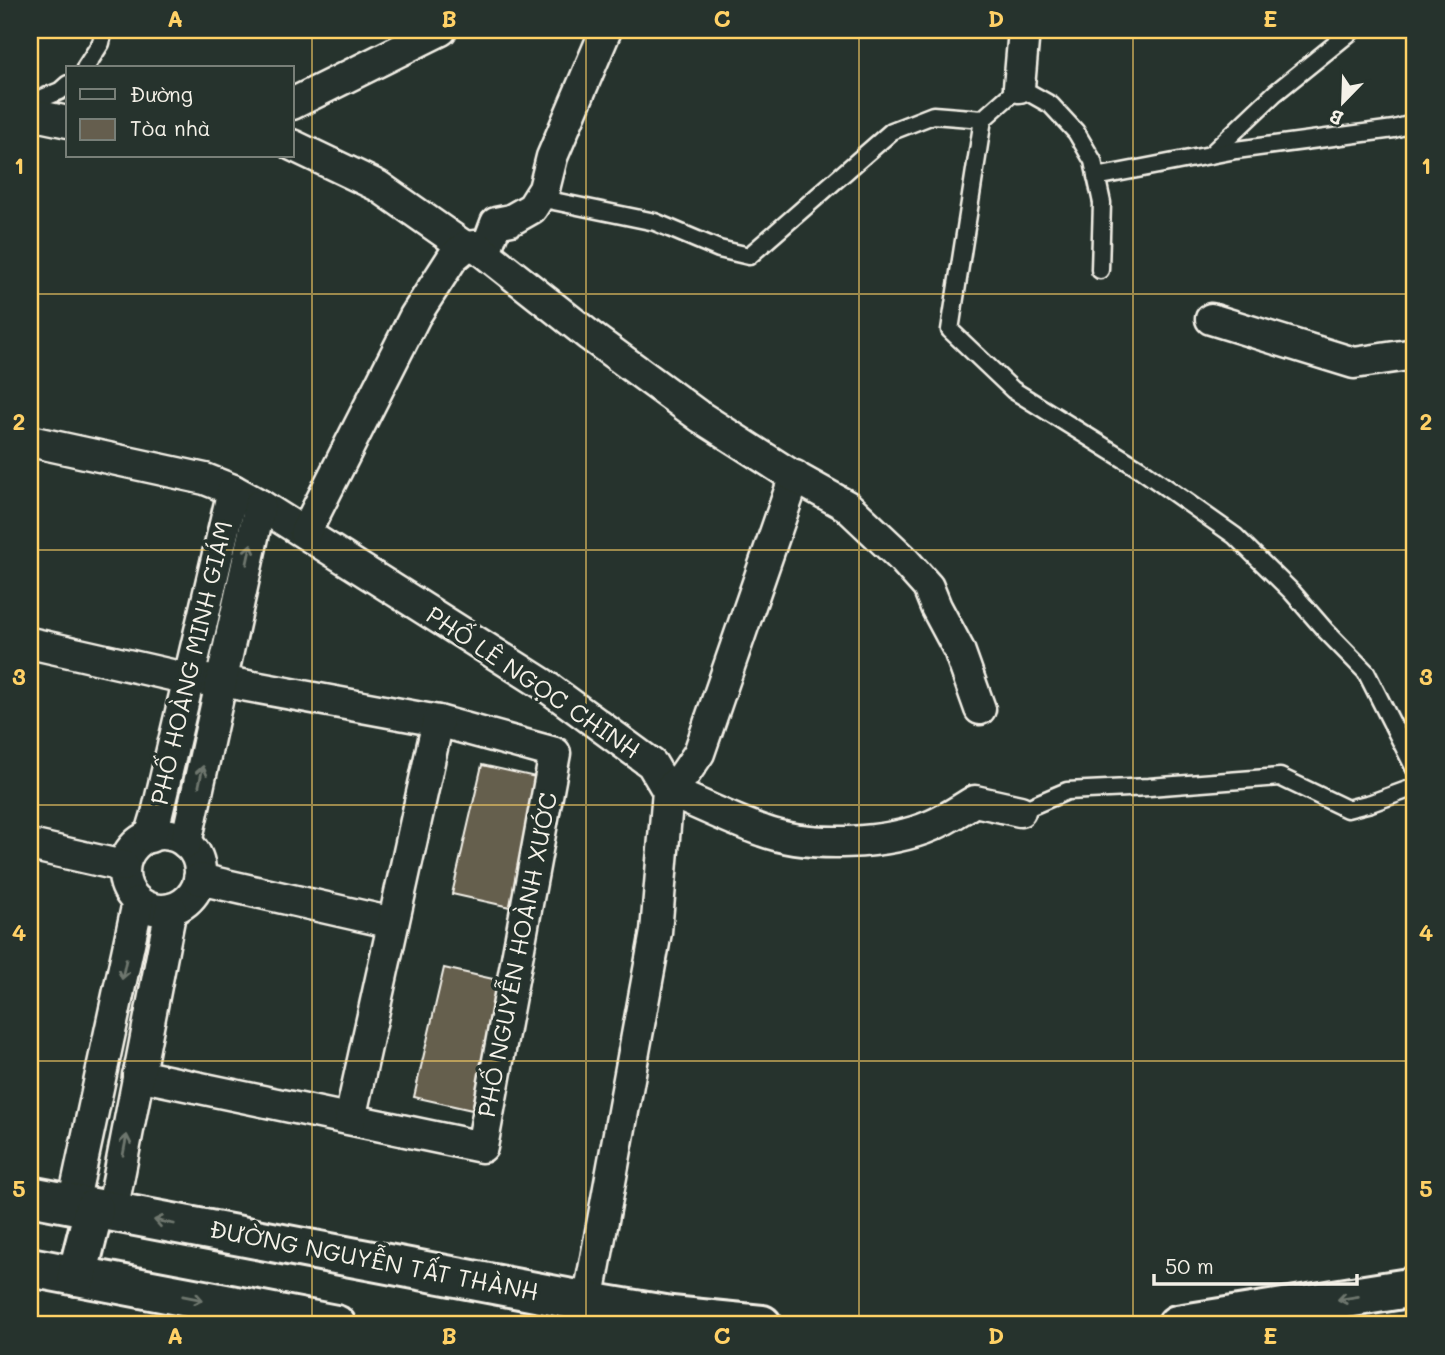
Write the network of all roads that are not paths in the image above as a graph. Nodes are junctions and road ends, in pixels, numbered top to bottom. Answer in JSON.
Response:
{"nodes":[{"id":1,"x":104,"y":30,"type":"edge"},
{"id":2,"x":441,"y":30,"type":"edge"},
{"id":3,"x":606,"y":30,"type":"edge"},
{"id":4,"x":1024,"y":30,"type":"edge"},
{"id":5,"x":1353,"y":30,"type":"edge"},
{"id":6,"x":403,"y":37,"type":"edge"},
{"id":7,"x":86,"y":66,"type":"edge"},
{"id":8,"x":66,"y":86,"type":"edge"},
{"id":9,"x":1018,"y":87,"type":"junction"},
{"id":10,"x":30,"y":103,"type":"edge"},
{"id":11,"x":294,"y":103,"type":"edge"},
{"id":12,"x":30,"y":114,"type":"edge"},
{"id":13,"x":983,"y":119,"type":"junction"},
{"id":14,"x":66,"y":122,"type":"edge"},
{"id":15,"x":1415,"y":122,"type":"edge"},
{"id":16,"x":294,"y":146,"type":"edge"},
{"id":17,"x":1210,"y":156,"type":"junction"},
{"id":18,"x":1097,"y":177,"type":"junction"},
{"id":19,"x":539,"y":198,"type":"junction"},
{"id":20,"x":475,"y":250,"type":"junction"},
{"id":21,"x":1100,"y":270,"type":"dead end"},
{"id":22,"x":1211,"y":319,"type":"dead end"},
{"id":23,"x":1415,"y":354,"type":"edge"},
{"id":24,"x":30,"y":441,"type":"edge"},
{"id":25,"x":794,"y":476,"type":"junction"},
{"id":26,"x":233,"y":490,"type":"junction"},
{"id":27,"x":260,"y":505,"type":"junction"},
{"id":28,"x":305,"y":533,"type":"junction"},
{"id":29,"x":30,"y":643,"type":"edge"},
{"id":30,"x":189,"y":678,"type":"junction"},
{"id":31,"x":222,"y":681,"type":"junction"},
{"id":32,"x":980,"y":709,"type":"dead end"},
{"id":33,"x":438,"y":721,"type":"junction"},
{"id":34,"x":1415,"y":769,"type":"edge"},
{"id":35,"x":1415,"y":787,"type":"edge"},
{"id":36,"x":668,"y":791,"type":"junction"},
{"id":37,"x":1020,"y":811,"type":"joint"},
{"id":38,"x":150,"y":837,"type":"junction"},
{"id":39,"x":186,"y":843,"type":"junction"},
{"id":40,"x":30,"y":845,"type":"edge"},
{"id":41,"x":123,"y":866,"type":"junction"},
{"id":42,"x":199,"y":879,"type":"junction"},
{"id":43,"x":138,"y":902,"type":"junction"},
{"id":44,"x":171,"y":909,"type":"junction"},
{"id":45,"x":393,"y":923,"type":"junction"},
{"id":46,"x":138,"y":1075,"type":"junction"},
{"id":47,"x":350,"y":1119,"type":"junction"},
{"id":48,"x":30,"y":1196,"type":"edge"},
{"id":49,"x":93,"y":1208,"type":"junction"},
{"id":50,"x":30,"y":1266,"type":"edge"},
{"id":51,"x":77,"y":1276,"type":"junction"},
{"id":52,"x":1415,"y":1287,"type":"edge"},
{"id":53,"x":588,"y":1301,"type":"junction"},
{"id":54,"x":1193,"y":1324,"type":"edge"},
{"id":55,"x":336,"y":1325,"type":"edge"},
{"id":56,"x":762,"y":1325,"type":"edge"}],
"edges":[{"from":1,"to":7,"type":"lane"},
{"from":2,"to":6,"type":"street"},
{"from":3,"to":19,"type":"street"},
{"from":4,"to":9,"type":"street"},
{"from":5,"to":17,"type":"lane"},
{"from":6,"to":11,"type":"street"},
{"from":8,"to":10,"type":"lane"},
{"from":9,"to":13,"type":"lane"},
{"from":9,"to":18,"type":"lane"},
{"from":12,"to":14,"type":"street"},
{"from":13,"to":19,"type":"lane"},
{"from":13,"to":34,"type":"lane"},
{"from":15,"to":17,"type":"lane"},
{"from":16,"to":20,"type":"street"},
{"from":17,"to":18,"type":"lane"},
{"from":18,"to":21,"type":"lane"},
{"from":19,"to":20,"type":"street"},
{"from":20,"to":25,"type":"street"},
{"from":20,"to":28,"type":"street"},
{"from":22,"to":23,"type":"street"},
{"from":24,"to":26,"type":"street","name":"PHỐ LÊ NGỌC CHINH"},
{"from":25,"to":32,"type":"street"},
{"from":25,"to":36,"type":"street"},
{"from":26,"to":27,"type":"street","name":"PHỐ LÊ NGỌC CHINH"},
{"from":26,"to":30,"type":"street","name":"PHỐ HOÀNG MINH GIÁM"},
{"from":27,"to":28,"type":"street","name":"PHỐ LÊ NGỌC CHINH"},
{"from":31,"to":27,"type":"street","name":"PHỐ HOÀNG MINH GIÁM","one_way":true},
{"from":28,"to":36,"type":"street","name":"PHỐ LÊ NGỌC CHINH"},
{"from":29,"to":30,"type":"street","name":"PHỐ NGUYỄN HOÀNH XƯỚC"},
{"from":30,"to":31,"type":"street","name":"PHỐ NGUYỄN HOÀNH XƯỚC"},
{"from":30,"to":38,"type":"street","name":"PHỐ HOÀNG MINH GIÁM"},
{"from":31,"to":33,"type":"street","name":"PHỐ NGUYỄN HOÀNH XƯỚC"},
{"from":39,"to":31,"type":"street","name":"PHỐ HOÀNG MINH GIÁM","one_way":true},
{"from":33,"to":45,"type":"street"},
{"from":33,"to":47,"type":"street","name":"PHỐ NGUYỄN HOÀNH XƯỚC"},
{"from":35,"to":37,"type":"lane"},
{"from":36,"to":37,"type":"street"},
{"from":36,"to":53,"type":"street"},
{"from":38,"to":39,"type":"street"},
{"from":38,"to":41,"type":"street"},
{"from":39,"to":42,"type":"street"},
{"from":40,"to":41,"type":"street"},
{"from":41,"to":43,"type":"street"},
{"from":42,"to":44,"type":"street"},
{"from":42,"to":45,"type":"street"},
{"from":43,"to":44,"type":"street"},
{"from":43,"to":49,"type":"street","one_way":true},
{"from":44,"to":46,"type":"street"},
{"from":45,"to":47,"type":"street"},
{"from":46,"to":47,"type":"street","name":"PHỐ NGUYỄN HOÀNH XƯỚC"},
{"from":49,"to":46,"type":"street","one_way":true},
{"from":48,"to":49,"type":"main road","name":"ĐƯỜNG NGUYỄN TẤT THÀNH"},
{"from":49,"to":51,"type":"main road"},
{"from":53,"to":49,"type":"main road","name":"ĐƯỜNG NGUYỄN TẤT THÀNH","one_way":true},
{"from":50,"to":51,"type":"main road"},
{"from":51,"to":55,"type":"main road","one_way":true},
{"from":52,"to":54,"type":"main road","one_way":true},
{"from":53,"to":56,"type":"main road","name":"ĐƯỜNG NGUYỄN TẤT THÀNH"}]}
